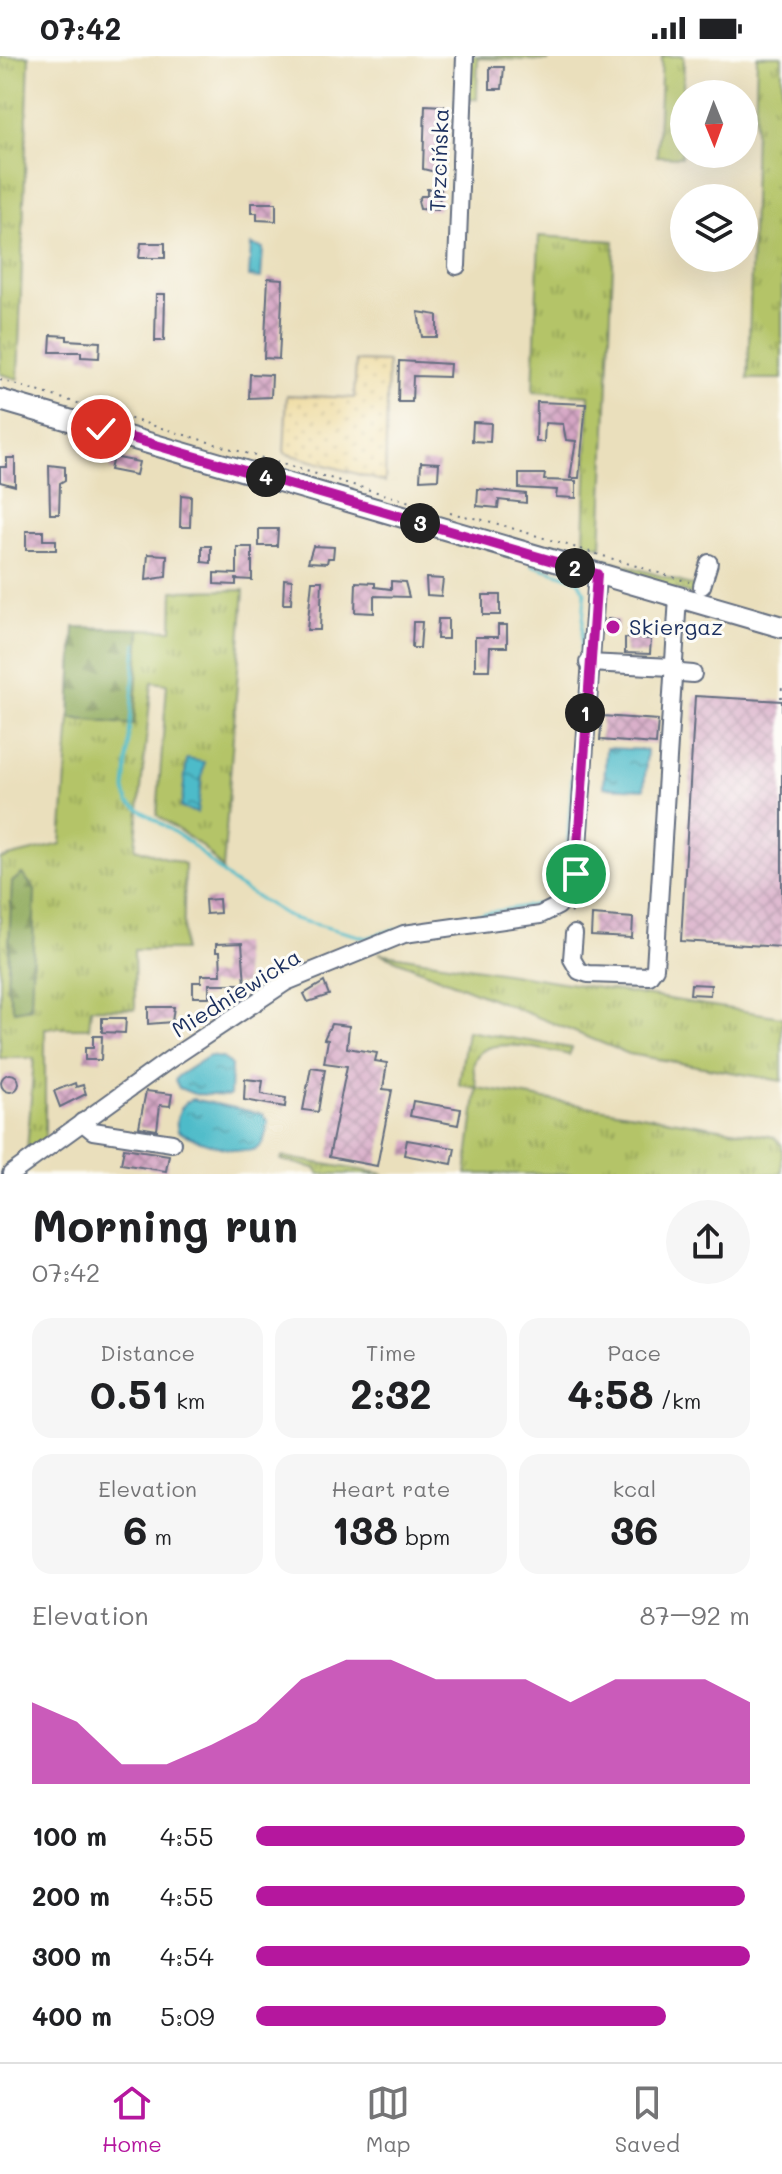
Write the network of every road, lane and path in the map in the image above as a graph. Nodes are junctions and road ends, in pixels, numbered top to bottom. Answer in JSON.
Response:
{"nodes":[{"id":1,"x":465,"y":56,"type":"edge"},
{"id":2,"x":457,"y":266,"type":"dead end"},
{"id":3,"x":0,"y":380,"type":"edge"},
{"id":4,"x":0,"y":400,"type":"edge"},
{"id":5,"x":427,"y":507,"type":"dead end"},
{"id":6,"x":447,"y":513,"type":"dead end"},
{"id":7,"x":709,"y":563,"type":"dead end"},
{"id":8,"x":597,"y":574,"type":"junction"},
{"id":9,"x":702,"y":586,"type":"joint"},
{"id":10,"x":678,"y":597,"type":"junction"},
{"id":11,"x":782,"y":627,"type":"edge"},
{"id":12,"x":588,"y":663,"type":"junction"},
{"id":13,"x":672,"y":667,"type":"junction"},
{"id":14,"x":693,"y":674,"type":"dead end"},
{"id":15,"x":782,"y":687,"type":"edge"},
{"id":16,"x":782,"y":698,"type":"edge"},
{"id":17,"x":574,"y":934,"type":"dead end"},
{"id":18,"x":82,"y":1122,"type":"junction"},
{"id":19,"x":172,"y":1143,"type":"dead end"},
{"id":20,"x":11,"y":1174,"type":"edge"}],
"edges":[{"from":1,"to":2,"type":"street","name":"Trzcińska"},
{"from":3,"to":5,"type":"path"},
{"from":4,"to":8,"type":"main road"},
{"from":6,"to":9,"type":"path"},
{"from":7,"to":9,"type":"street"},
{"from":8,"to":10,"type":"main road"},
{"from":8,"to":12,"type":"street","name":"Miedniewicka"},
{"from":10,"to":11,"type":"main road"},
{"from":10,"to":13,"type":"street"},
{"from":12,"to":13,"type":"street"},
{"from":12,"to":18,"type":"street","name":"Miedniewicka"},
{"from":13,"to":14,"type":"street"},
{"from":13,"to":17,"type":"street"},
{"from":15,"to":16,"type":"path"},
{"from":18,"to":19,"type":"street"},
{"from":18,"to":20,"type":"street","name":"Miedniewicka"}]}
